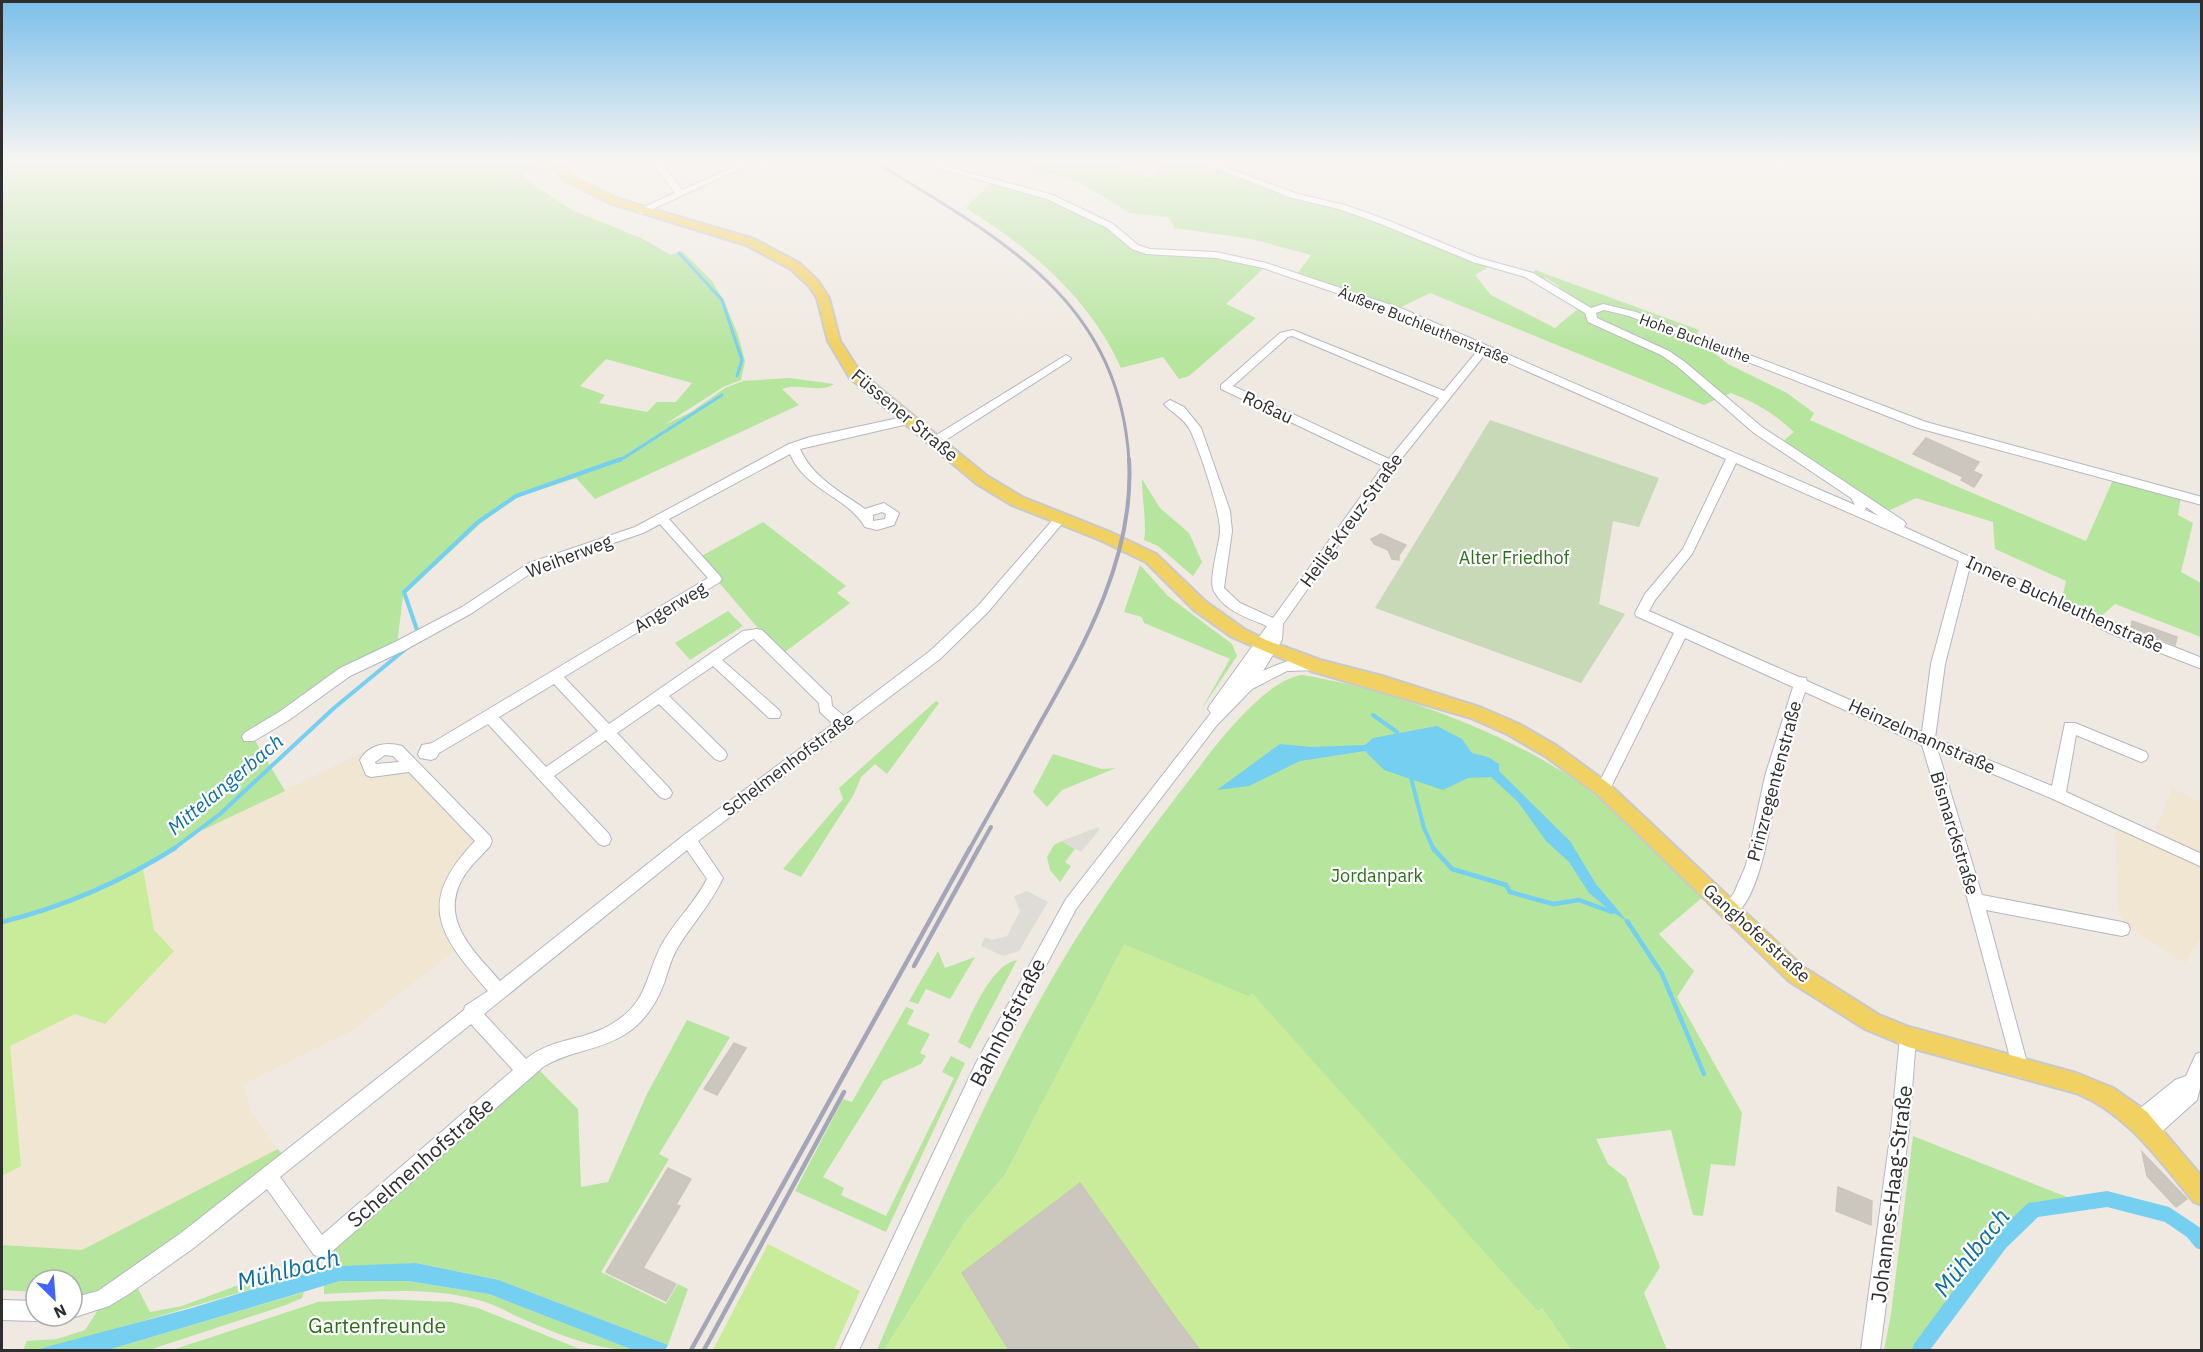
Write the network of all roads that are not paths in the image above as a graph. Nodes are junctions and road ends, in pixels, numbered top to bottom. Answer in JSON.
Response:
{"nodes":[{"id":1,"x":684,"y":223,"type":"edge"},
{"id":2,"x":1104,"y":223,"type":"edge"},
{"id":3,"x":1387,"y":223,"type":"edge"},
{"id":4,"x":1590,"y":312,"type":"junction"},
{"id":5,"x":1485,"y":348,"type":"junction"},
{"id":6,"x":1066,"y":357,"type":"dead end"},
{"id":7,"x":1445,"y":396,"type":"junction"},
{"id":8,"x":1170,"y":404,"type":"dead end"},
{"id":9,"x":908,"y":420,"type":"junction"},
{"id":10,"x":934,"y":441,"type":"junction"},
{"id":11,"x":793,"y":447,"type":"junction"},
{"id":12,"x":1732,"y":458,"type":"junction"},
{"id":13,"x":1390,"y":464,"type":"junction"},
{"id":14,"x":1856,"y":495,"type":"junction"},
{"id":15,"x":2202,"y":501,"type":"edge"},
{"id":16,"x":1857,"y":513,"type":"junction"},
{"id":17,"x":866,"y":515,"type":"dead end"},
{"id":18,"x":662,"y":519,"type":"junction"},
{"id":19,"x":1060,"y":519,"type":"junction"},
{"id":20,"x":1929,"y":544,"type":"junction"},
{"id":21,"x":1966,"y":559,"type":"junction"},
{"id":22,"x":1682,"y":631,"type":"junction"},
{"id":23,"x":1271,"y":637,"type":"junction"},
{"id":24,"x":712,"y":658,"type":"junction"},
{"id":25,"x":2202,"y":663,"type":"edge"},
{"id":26,"x":1317,"y":666,"type":"junction"},
{"id":27,"x":555,"y":676,"type":"junction"},
{"id":28,"x":1801,"y":682,"type":"junction"},
{"id":29,"x":1382,"y":683,"type":"junction"},
{"id":30,"x":1247,"y":686,"type":"junction"},
{"id":31,"x":659,"y":695,"type":"junction"},
{"id":32,"x":774,"y":714,"type":"dead end"},
{"id":33,"x":489,"y":716,"type":"junction"},
{"id":34,"x":1212,"y":721,"type":"junction"},
{"id":35,"x":842,"y":723,"type":"junction"},
{"id":36,"x":606,"y":732,"type":"junction"},
{"id":37,"x":249,"y":738,"type":"dead end"},
{"id":38,"x":1928,"y":741,"type":"junction"},
{"id":39,"x":434,"y":749,"type":"dead end"},
{"id":40,"x":720,"y":756,"type":"dead end"},
{"id":41,"x":2141,"y":756,"type":"dead end"},
{"id":42,"x":412,"y":766,"type":"dead end"},
{"id":43,"x":545,"y":775,"type":"junction"},
{"id":44,"x":1603,"y":789,"type":"junction"},
{"id":45,"x":665,"y":793,"type":"dead end"},
{"id":46,"x":2058,"y":795,"type":"junction"},
{"id":47,"x":604,"y":839,"type":"dead end"},
{"id":48,"x":688,"y":840,"type":"junction"},
{"id":49,"x":2202,"y":861,"type":"edge"},
{"id":50,"x":1976,"y":901,"type":"junction"},
{"id":51,"x":1729,"y":911,"type":"junction"},
{"id":52,"x":2122,"y":928,"type":"dead end"},
{"id":53,"x":498,"y":990,"type":"junction"},
{"id":54,"x":471,"y":1012,"type":"junction"},
{"id":55,"x":1908,"y":1037,"type":"junction"},
{"id":56,"x":2202,"y":1060,"type":"edge"},
{"id":57,"x":2021,"y":1070,"type":"junction"},
{"id":58,"x":525,"y":1071,"type":"junction"},
{"id":59,"x":2194,"y":1095,"type":"edge"},
{"id":60,"x":2144,"y":1125,"type":"junction"},
{"id":61,"x":269,"y":1177,"type":"junction"},
{"id":62,"x":2202,"y":1194,"type":"edge"},
{"id":63,"x":84,"y":1304,"type":"edge"},
{"id":64,"x":2,"y":1310,"type":"edge"},
{"id":65,"x":24,"y":1311,"type":"edge"},
{"id":66,"x":849,"y":1350,"type":"edge"},
{"id":67,"x":1870,"y":1350,"type":"edge"}],
"edges":[{"from":1,"to":9,"type":"main road","name":"Füssener Straße"},
{"from":2,"to":5,"type":"street","name":"Äußere Buchleuthenstraße"},
{"from":3,"to":4,"type":"street"},
{"from":4,"to":14,"type":"street","name":"Innere Buchleuthenstraße"},
{"from":4,"to":15,"type":"street","name":"Hohe Buchleuthe"},
{"from":5,"to":7,"type":"street","name":"Heilig-Kreuz-Straße"},
{"from":5,"to":12,"type":"street","name":"Äußere Buchleuthenstraße"},
{"from":6,"to":10,"type":"street"},
{"from":7,"to":13,"type":"street","name":"Heilig-Kreuz-Straße"},
{"from":7,"to":13,"type":"street","name":"Roßau"},
{"from":8,"to":23,"type":"street"},
{"from":9,"to":10,"type":"main road","name":"Füssener Straße"},
{"from":9,"to":11,"type":"street","name":"Weiherweg"},
{"from":10,"to":19,"type":"main road","name":"Füssener Straße"},
{"from":11,"to":17,"type":"street"},
{"from":11,"to":18,"type":"street","name":"Weiherweg"},
{"from":12,"to":16,"type":"street","name":"Äußere Buchleuthenstraße"},
{"from":12,"to":22,"type":"street","name":"Heinzelmannstraße"},
{"from":13,"to":23,"type":"street","name":"Heilig-Kreuz-Straße"},
{"from":14,"to":16,"type":"street"},
{"from":14,"to":20,"type":"street","name":"Innere Buchleuthenstraße"},
{"from":16,"to":20,"type":"street","name":"Innere Buchleuthenstraße"},
{"from":18,"to":27,"type":"street","name":"Angerweg"},
{"from":18,"to":37,"type":"street","name":"Weiherweg"},
{"from":19,"to":23,"type":"main road","name":"Füssener Straße"},
{"from":19,"to":35,"type":"street","name":"Schelmenhofstraße"},
{"from":20,"to":21,"type":"street","name":"Innere Buchleuthenstraße"},
{"from":21,"to":25,"type":"street","name":"Innere Buchleuthenstraße"},
{"from":21,"to":38,"type":"street","name":"Bismarckstraße"},
{"from":22,"to":28,"type":"street","name":"Heinzelmannstraße"},
{"from":22,"to":44,"type":"street"},
{"from":23,"to":26,"type":"main road","name":"Ganghoferstraße"},
{"from":23,"to":29,"type":"main road","name":"Ganghoferstraße"},
{"from":23,"to":30,"type":"street","name":"Bahnhofstraße"},
{"from":23,"to":34,"type":"street","name":"Bahnhofstraße"},
{"from":24,"to":31,"type":"street"},
{"from":24,"to":32,"type":"street"},
{"from":24,"to":35,"type":"street"},
{"from":26,"to":29,"type":"main road","name":"Ganghoferstraße"},
{"from":26,"to":30,"type":"street","name":"Bahnhofstraße"},
{"from":27,"to":33,"type":"street","name":"Angerweg"},
{"from":27,"to":36,"type":"street"},
{"from":28,"to":38,"type":"street","name":"Heinzelmannstraße"},
{"from":28,"to":51,"type":"street","name":"Prinzregentenstraße"},
{"from":29,"to":44,"type":"main road","name":"Ganghoferstraße"},
{"from":30,"to":34,"type":"street","name":"Bahnhofstraße"},
{"from":31,"to":36,"type":"street"},
{"from":31,"to":40,"type":"street"},
{"from":33,"to":39,"type":"street","name":"Angerweg"},
{"from":33,"to":43,"type":"street"},
{"from":34,"to":66,"type":"street","name":"Bahnhofstraße"},
{"from":35,"to":48,"type":"street","name":"Schelmenhofstraße"},
{"from":36,"to":43,"type":"street"},
{"from":36,"to":45,"type":"street"},
{"from":38,"to":46,"type":"street","name":"Heinzelmannstraße"},
{"from":38,"to":50,"type":"street","name":"Bismarckstraße"},
{"from":41,"to":46,"type":"street"},
{"from":42,"to":53,"type":"street"},
{"from":43,"to":47,"type":"street"},
{"from":44,"to":51,"type":"main road","name":"Ganghoferstraße"},
{"from":46,"to":49,"type":"street","name":"Heinzelmannstraße"},
{"from":48,"to":53,"type":"street","name":"Schelmenhofstraße"},
{"from":48,"to":58,"type":"street"},
{"from":50,"to":52,"type":"street"},
{"from":50,"to":57,"type":"street","name":"Bismarckstraße"},
{"from":51,"to":55,"type":"main road","name":"Ganghoferstraße"},
{"from":53,"to":54,"type":"street","name":"Schelmenhofstraße"},
{"from":54,"to":58,"type":"street"},
{"from":54,"to":61,"type":"street","name":"Schelmenhofstraße"},
{"from":55,"to":57,"type":"main road","name":"Ganghoferstraße"},
{"from":55,"to":67,"type":"street","name":"Johannes-Haag-Straße"},
{"from":56,"to":59,"type":"street"},
{"from":57,"to":60,"type":"main road","name":"Ganghoferstraße"},
{"from":58,"to":61,"type":"street","name":"Schelmenhofstraße"},
{"from":59,"to":60,"type":"street"},
{"from":60,"to":62,"type":"main road","name":"Ganghoferstraße"},
{"from":61,"to":63,"type":"street","name":"Schelmenhofstraße"},
{"from":64,"to":65,"type":"street"}]}
